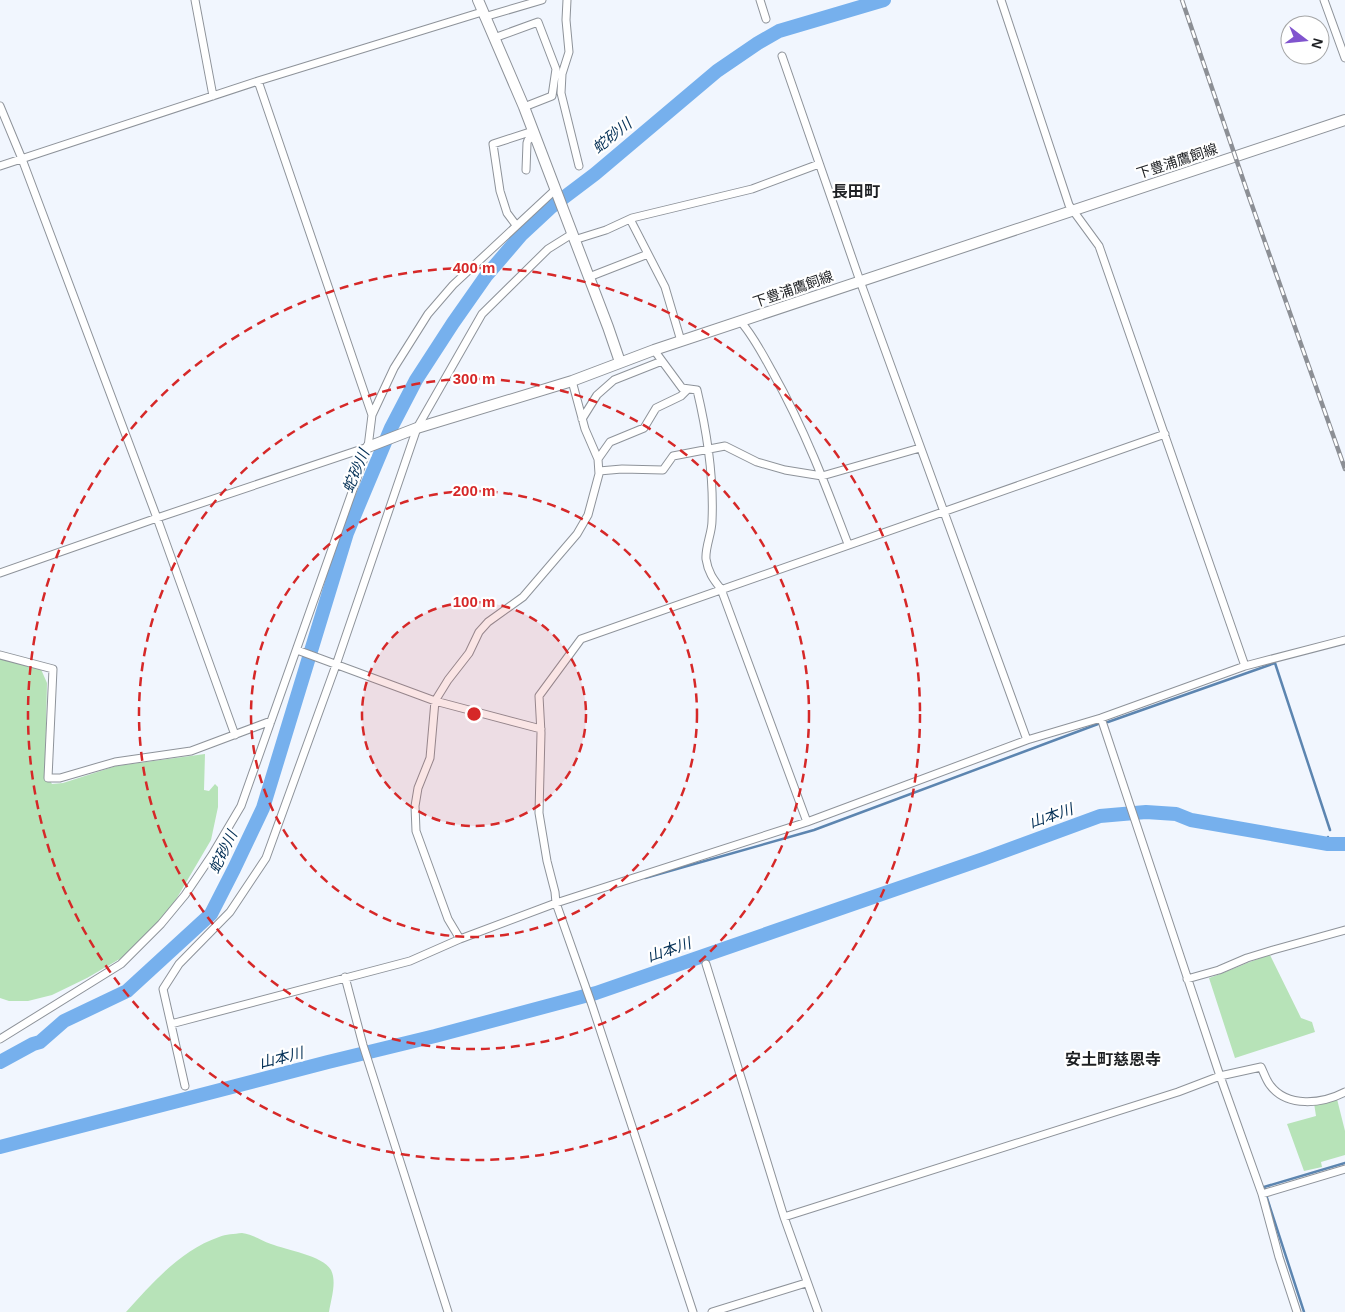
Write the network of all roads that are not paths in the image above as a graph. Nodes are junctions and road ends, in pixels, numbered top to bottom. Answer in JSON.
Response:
{"nodes":[{"id":1,"x":195,"y":0,"type":"edge"},
{"id":2,"x":478,"y":0,"type":"edge"},
{"id":3,"x":542,"y":0,"type":"edge"},
{"id":4,"x":567,"y":0,"type":"edge"},
{"id":5,"x":760,"y":0,"type":"edge"},
{"id":6,"x":1001,"y":0,"type":"edge"},
{"id":7,"x":1324,"y":0,"type":"edge"},
{"id":8,"x":483,"y":15,"type":"junction"},
{"id":9,"x":766,"y":19,"type":"dead end"},
{"id":10,"x":494,"y":38,"type":"junction"},
{"id":11,"x":782,"y":56,"type":"dead end"},
{"id":12,"x":1345,"y":58,"type":"edge"},
{"id":13,"x":258,"y":81,"type":"junction"},
{"id":14,"x":213,"y":96,"type":"junction"},
{"id":15,"x":0,"y":106,"type":"edge"},
{"id":16,"x":524,"y":107,"type":"junction"},
{"id":17,"x":1345,"y":120,"type":"edge"},
{"id":18,"x":534,"y":133,"type":"junction"},
{"id":19,"x":22,"y":159,"type":"junction"},
{"id":20,"x":819,"y":164,"type":"junction"},
{"id":21,"x":0,"y":166,"type":"edge"},
{"id":22,"x":579,"y":166,"type":"dead end"},
{"id":23,"x":526,"y":170,"type":"dead end"},
{"id":24,"x":556,"y":189,"type":"junction"},
{"id":25,"x":1072,"y":210,"type":"junction"},
{"id":26,"x":630,"y":219,"type":"junction"},
{"id":27,"x":516,"y":225,"type":"junction"},
{"id":28,"x":574,"y":237,"type":"junction"},
{"id":29,"x":648,"y":254,"type":"junction"},
{"id":30,"x":589,"y":277,"type":"junction"},
{"id":31,"x":860,"y":282,"type":"junction"},
{"id":32,"x":741,"y":322,"type":"junction"},
{"id":33,"x":681,"y":341,"type":"junction"},
{"id":34,"x":654,"y":350,"type":"junction"},
{"id":35,"x":662,"y":361,"type":"junction"},
{"id":36,"x":620,"y":362,"type":"junction"},
{"id":37,"x":614,"y":380,"type":"junction"},
{"id":38,"x":572,"y":381,"type":"junction"},
{"id":39,"x":688,"y":389,"type":"junction"},
{"id":40,"x":372,"y":415,"type":"junction"},
{"id":41,"x":582,"y":419,"type":"junction"},
{"id":42,"x":417,"y":428,"type":"junction"},
{"id":43,"x":1165,"y":434,"type":"junction"},
{"id":44,"x":368,"y":447,"type":"junction"},
{"id":45,"x":920,"y":448,"type":"junction"},
{"id":46,"x":708,"y":450,"type":"junction"},
{"id":47,"x":598,"y":459,"type":"junction"},
{"id":48,"x":599,"y":471,"type":"junction"},
{"id":49,"x":822,"y":476,"type":"junction"},
{"id":50,"x":945,"y":512,"type":"junction"},
{"id":51,"x":157,"y":518,"type":"junction"},
{"id":52,"x":848,"y":544,"type":"junction"},
{"id":53,"x":0,"y":573,"type":"edge"},
{"id":54,"x":721,"y":589,"type":"junction"},
{"id":55,"x":1345,"y":641,"type":"edge"},
{"id":56,"x":297,"y":650,"type":"junction"},
{"id":57,"x":0,"y":655,"type":"edge"},
{"id":58,"x":336,"y":665,"type":"junction"},
{"id":59,"x":1245,"y":666,"type":"junction"},
{"id":60,"x":436,"y":701,"type":"junction"},
{"id":61,"x":1101,"y":718,"type":"junction"},
{"id":62,"x":271,"y":721,"type":"junction"},
{"id":63,"x":541,"y":729,"type":"junction"},
{"id":64,"x":236,"y":735,"type":"junction"},
{"id":65,"x":1027,"y":740,"type":"junction"},
{"id":66,"x":807,"y":822,"type":"junction"},
{"id":67,"x":556,"y":903,"type":"junction"},
{"id":68,"x":1345,"y":930,"type":"edge"},
{"id":69,"x":460,"y":939,"type":"junction"},
{"id":70,"x":706,"y":964,"type":"dead end"},
{"id":71,"x":344,"y":977,"type":"junction"},
{"id":72,"x":1187,"y":979,"type":"junction"},
{"id":73,"x":171,"y":1024,"type":"junction"},
{"id":74,"x":0,"y":1039,"type":"edge"},
{"id":75,"x":1220,"y":1076,"type":"junction"},
{"id":76,"x":185,"y":1086,"type":"dead end"},
{"id":77,"x":1345,"y":1092,"type":"edge"},
{"id":78,"x":1345,"y":1169,"type":"edge"},
{"id":79,"x":1262,"y":1194,"type":"junction"},
{"id":80,"x":784,"y":1217,"type":"junction"},
{"id":81,"x":806,"y":1283,"type":"junction"},
{"id":82,"x":448,"y":1312,"type":"edge"},
{"id":83,"x":693,"y":1312,"type":"edge"},
{"id":84,"x":712,"y":1312,"type":"edge"},
{"id":85,"x":818,"y":1312,"type":"edge"},
{"id":86,"x":1298,"y":1312,"type":"edge"}],
"edges":[{"from":1,"to":14,"type":"street"},
{"from":2,"to":8,"type":"main road"},
{"from":3,"to":8,"type":"street"},
{"from":4,"to":22,"type":"street"},
{"from":5,"to":9,"type":"street"},
{"from":6,"to":25,"type":"street"},
{"from":7,"to":12,"type":"street"},
{"from":8,"to":10,"type":"main road"},
{"from":8,"to":13,"type":"street"},
{"from":10,"to":16,"type":"main road"},
{"from":10,"to":16,"type":"street"},
{"from":11,"to":20,"type":"street"},
{"from":13,"to":14,"type":"street"},
{"from":13,"to":40,"type":"street"},
{"from":14,"to":19,"type":"street"},
{"from":15,"to":19,"type":"street"},
{"from":16,"to":18,"type":"main road"},
{"from":17,"to":25,"type":"main road","name":"下豊浦鷹飼線"},
{"from":18,"to":23,"type":"street"},
{"from":18,"to":24,"type":"main road"},
{"from":18,"to":27,"type":"street"},
{"from":19,"to":21,"type":"street"},
{"from":19,"to":51,"type":"street"},
{"from":20,"to":26,"type":"street"},
{"from":20,"to":31,"type":"street"},
{"from":24,"to":27,"type":"street"},
{"from":24,"to":28,"type":"main road"},
{"from":25,"to":31,"type":"main road","name":"下豊浦鷹飼線"},
{"from":25,"to":43,"type":"street"},
{"from":26,"to":28,"type":"street"},
{"from":26,"to":29,"type":"street"},
{"from":27,"to":40,"type":"street"},
{"from":28,"to":30,"type":"main road"},
{"from":28,"to":42,"type":"street"},
{"from":29,"to":30,"type":"street"},
{"from":29,"to":33,"type":"street"},
{"from":30,"to":36,"type":"main road"},
{"from":31,"to":32,"type":"main road","name":"下豊浦鷹飼線"},
{"from":31,"to":45,"type":"street"},
{"from":32,"to":33,"type":"main road","name":"下豊浦鷹飼線"},
{"from":32,"to":49,"type":"street"},
{"from":33,"to":34,"type":"main road","name":"下豊浦鷹飼線"},
{"from":34,"to":35,"type":"street"},
{"from":34,"to":36,"type":"main road","name":"下豊浦鷹飼線"},
{"from":35,"to":37,"type":"street"},
{"from":35,"to":39,"type":"street"},
{"from":36,"to":37,"type":"street"},
{"from":36,"to":38,"type":"main road","name":"下豊浦鷹飼線"},
{"from":37,"to":41,"type":"street"},
{"from":38,"to":41,"type":"street"},
{"from":38,"to":42,"type":"main road","name":"下豊浦鷹飼線"},
{"from":39,"to":46,"type":"street"},
{"from":39,"to":47,"type":"street"},
{"from":40,"to":44,"type":"street"},
{"from":41,"to":47,"type":"street"},
{"from":42,"to":44,"type":"main road","name":"下豊浦鷹飼線"},
{"from":42,"to":58,"type":"street"},
{"from":43,"to":50,"type":"street"},
{"from":43,"to":59,"type":"street"},
{"from":44,"to":51,"type":"street"},
{"from":44,"to":56,"type":"street"},
{"from":45,"to":49,"type":"street"},
{"from":45,"to":50,"type":"street"},
{"from":46,"to":48,"type":"street"},
{"from":46,"to":49,"type":"street"},
{"from":46,"to":54,"type":"street"},
{"from":47,"to":48,"type":"street"},
{"from":48,"to":60,"type":"street"},
{"from":49,"to":52,"type":"street"},
{"from":50,"to":52,"type":"street"},
{"from":50,"to":65,"type":"street"},
{"from":51,"to":53,"type":"street"},
{"from":51,"to":64,"type":"street"},
{"from":52,"to":54,"type":"street"},
{"from":54,"to":63,"type":"street"},
{"from":54,"to":66,"type":"street"},
{"from":55,"to":59,"type":"street"},
{"from":56,"to":58,"type":"street"},
{"from":56,"to":62,"type":"street"},
{"from":57,"to":64,"type":"street"},
{"from":58,"to":60,"type":"street"},
{"from":58,"to":73,"type":"street"},
{"from":59,"to":61,"type":"street"},
{"from":60,"to":63,"type":"street"},
{"from":60,"to":69,"type":"street"},
{"from":61,"to":65,"type":"street"},
{"from":61,"to":72,"type":"street"},
{"from":62,"to":64,"type":"street"},
{"from":62,"to":74,"type":"street"},
{"from":63,"to":67,"type":"street"},
{"from":65,"to":66,"type":"street"},
{"from":66,"to":67,"type":"street"},
{"from":67,"to":69,"type":"street"},
{"from":67,"to":83,"type":"street"},
{"from":68,"to":72,"type":"street"},
{"from":69,"to":71,"type":"street"},
{"from":70,"to":80,"type":"street"},
{"from":71,"to":73,"type":"street"},
{"from":71,"to":82,"type":"street"},
{"from":72,"to":75,"type":"street"},
{"from":73,"to":76,"type":"street"},
{"from":75,"to":77,"type":"street"},
{"from":75,"to":79,"type":"street"},
{"from":75,"to":80,"type":"street"},
{"from":78,"to":79,"type":"street"},
{"from":79,"to":86,"type":"street"},
{"from":80,"to":81,"type":"street"},
{"from":81,"to":84,"type":"street"},
{"from":81,"to":85,"type":"street"}]}
